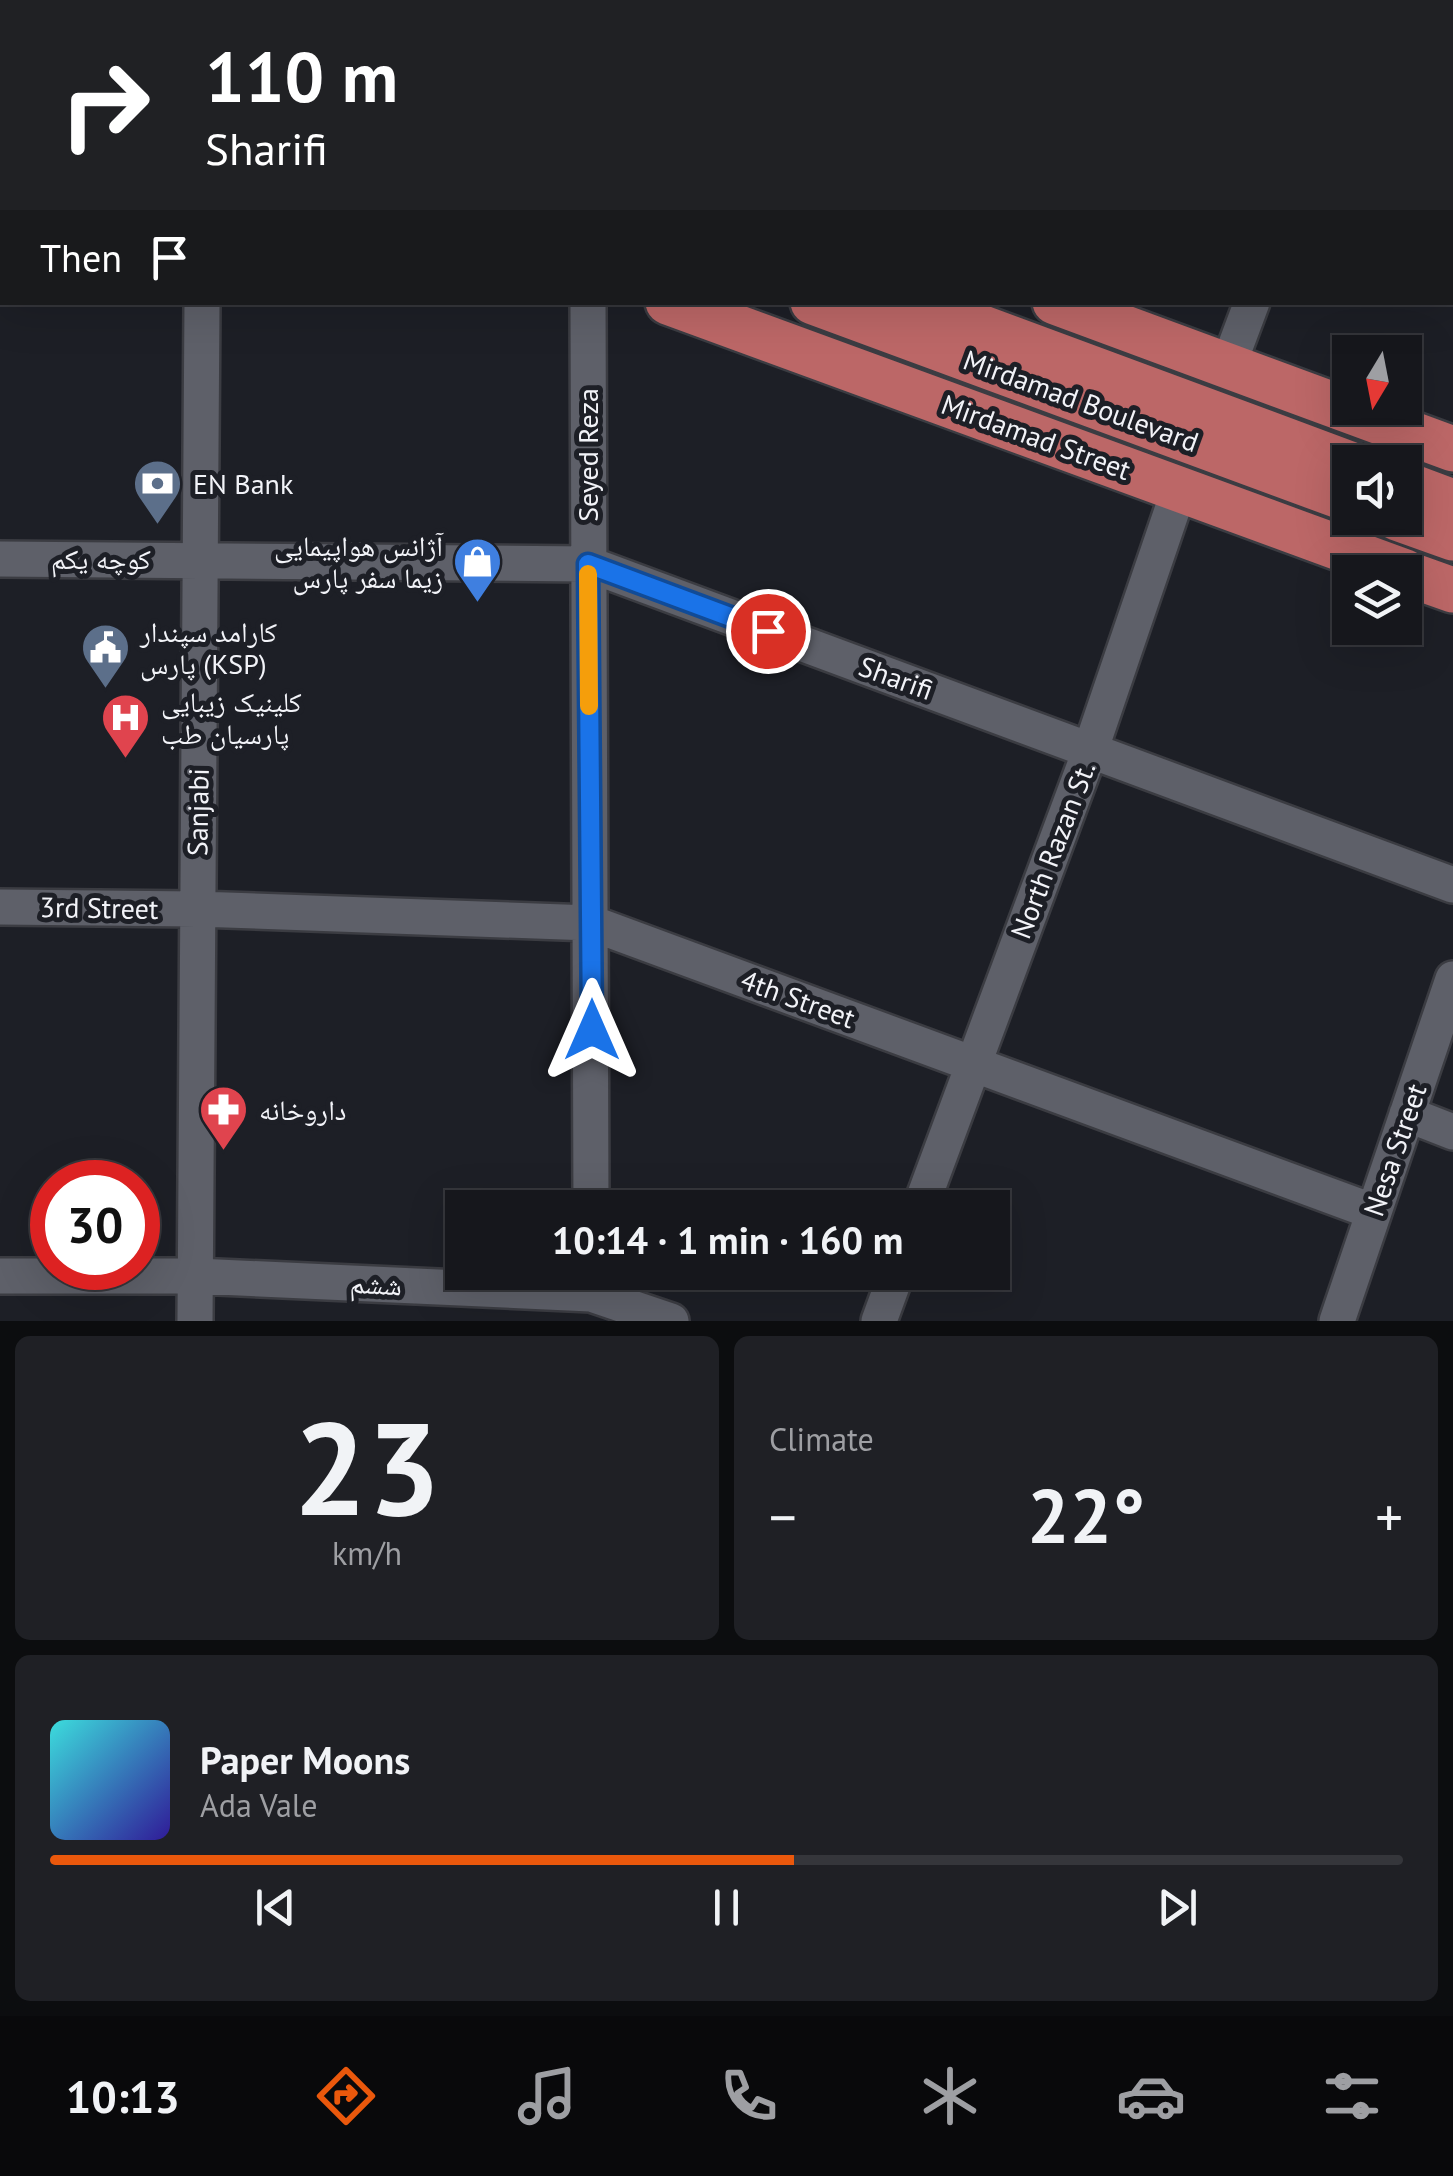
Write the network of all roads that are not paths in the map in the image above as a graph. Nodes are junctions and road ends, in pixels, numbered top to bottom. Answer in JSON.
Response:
{"nodes":[{"id":1,"x":202,"y":305,"type":"edge"},
{"id":2,"x":588,"y":305,"type":"edge"},
{"id":3,"x":676,"y":305,"type":"edge"},
{"id":4,"x":821,"y":305,"type":"edge"},
{"id":5,"x":921,"y":305,"type":"edge"},
{"id":6,"x":1063,"y":305,"type":"edge"},
{"id":7,"x":1251,"y":305,"type":"edge"},
{"id":8,"x":1228,"y":366,"type":"junction"},
{"id":9,"x":1453,"y":449,"type":"edge"},
{"id":10,"x":1332,"y":457,"type":"edge"},
{"id":11,"x":1179,"y":490,"type":"junction"},
{"id":12,"x":1422,"y":490,"type":"edge"},
{"id":13,"x":1332,"y":493,"type":"edge"},
{"id":14,"x":1453,"y":502,"type":"edge"},
{"id":15,"x":1422,"y":527,"type":"edge"},
{"id":16,"x":1453,"y":538,"type":"edge"},
{"id":17,"x":1356,"y":555,"type":"edge"},
{"id":18,"x":0,"y":558,"type":"edge"},
{"id":19,"x":202,"y":559,"type":"junction"},
{"id":20,"x":588,"y":564,"type":"junction"},
{"id":21,"x":1422,"y":579,"type":"edge"},
{"id":22,"x":1453,"y":590,"type":"edge"},
{"id":23,"x":1090,"y":750,"type":"junction"},
{"id":24,"x":1453,"y":884,"type":"edge"},
{"id":25,"x":0,"y":907,"type":"edge"},
{"id":26,"x":197,"y":909,"type":"junction"},
{"id":27,"x":592,"y":923,"type":"junction"},
{"id":28,"x":1453,"y":979,"type":"edge"},
{"id":29,"x":973,"y":1062,"type":"junction"},
{"id":30,"x":1407,"y":1114,"type":"junction"},
{"id":31,"x":1453,"y":1132,"type":"edge"},
{"id":32,"x":591,"y":1190,"type":"edge"},
{"id":33,"x":927,"y":1190,"type":"edge"},
{"id":34,"x":1374,"y":1212,"type":"junction"},
{"id":35,"x":0,"y":1276,"type":"edge"},
{"id":36,"x":196,"y":1276,"type":"junction"},
{"id":37,"x":890,"y":1290,"type":"edge"},
{"id":38,"x":591,"y":1296,"type":"edge"},
{"id":39,"x":196,"y":1321,"type":"edge"},
{"id":40,"x":672,"y":1321,"type":"edge"},
{"id":41,"x":879,"y":1321,"type":"edge"},
{"id":42,"x":1336,"y":1321,"type":"edge"}],
"edges":[{"from":1,"to":19,"type":"street","name":"Sanjabi"},
{"from":2,"to":20,"type":"street","name":"Seyed Reza"},
{"from":3,"to":11,"type":"main road","name":"Mirdamad Street"},
{"from":4,"to":13,"type":"main road","name":"Mirdamad Boulevard"},
{"from":5,"to":10,"type":"main road","name":"Mirdamad Boulevard"},
{"from":6,"to":8,"type":"main road"},
{"from":7,"to":8,"type":"street"},
{"from":8,"to":9,"type":"main road"},
{"from":11,"to":17,"type":"main road","name":"Mirdamad Street"},
{"from":11,"to":23,"type":"street","name":"North Razan St."},
{"from":12,"to":14,"type":"main road"},
{"from":15,"to":16,"type":"main road"},
{"from":18,"to":19,"type":"street","name":"کوچه یکم"},
{"from":19,"to":20,"type":"street","name":"Sharifi"},
{"from":19,"to":26,"type":"street","name":"Sanjabi"},
{"from":20,"to":23,"type":"street","name":"Sharifi"},
{"from":20,"to":27,"type":"street","name":"Seyed Reza"},
{"from":21,"to":22,"type":"main road","name":"Mirdamad Street"},
{"from":23,"to":24,"type":"street","name":"Sharifi"},
{"from":23,"to":29,"type":"street","name":"North Razan St."},
{"from":25,"to":26,"type":"street","name":"3rd Street"},
{"from":26,"to":27,"type":"street","name":"4th Street"},
{"from":26,"to":36,"type":"street","name":"Sanjabi"},
{"from":27,"to":29,"type":"street","name":"4th Street"},
{"from":27,"to":32,"type":"street","name":"Seyed Reza"},
{"from":28,"to":30,"type":"street","name":"Nesa Street"},
{"from":29,"to":33,"type":"street","name":"North Razan St."},
{"from":29,"to":34,"type":"street","name":"4th Street"},
{"from":30,"to":31,"type":"street"},
{"from":30,"to":34,"type":"street","name":"Nesa Street"},
{"from":34,"to":42,"type":"street","name":"Nesa Street"},
{"from":35,"to":36,"type":"street","name":"ششم"},
{"from":36,"to":38,"type":"street","name":"ششم"},
{"from":36,"to":39,"type":"street","name":"Sanjabi"},
{"from":37,"to":41,"type":"street"},
{"from":38,"to":40,"type":"street","name":"ششم"}]}
